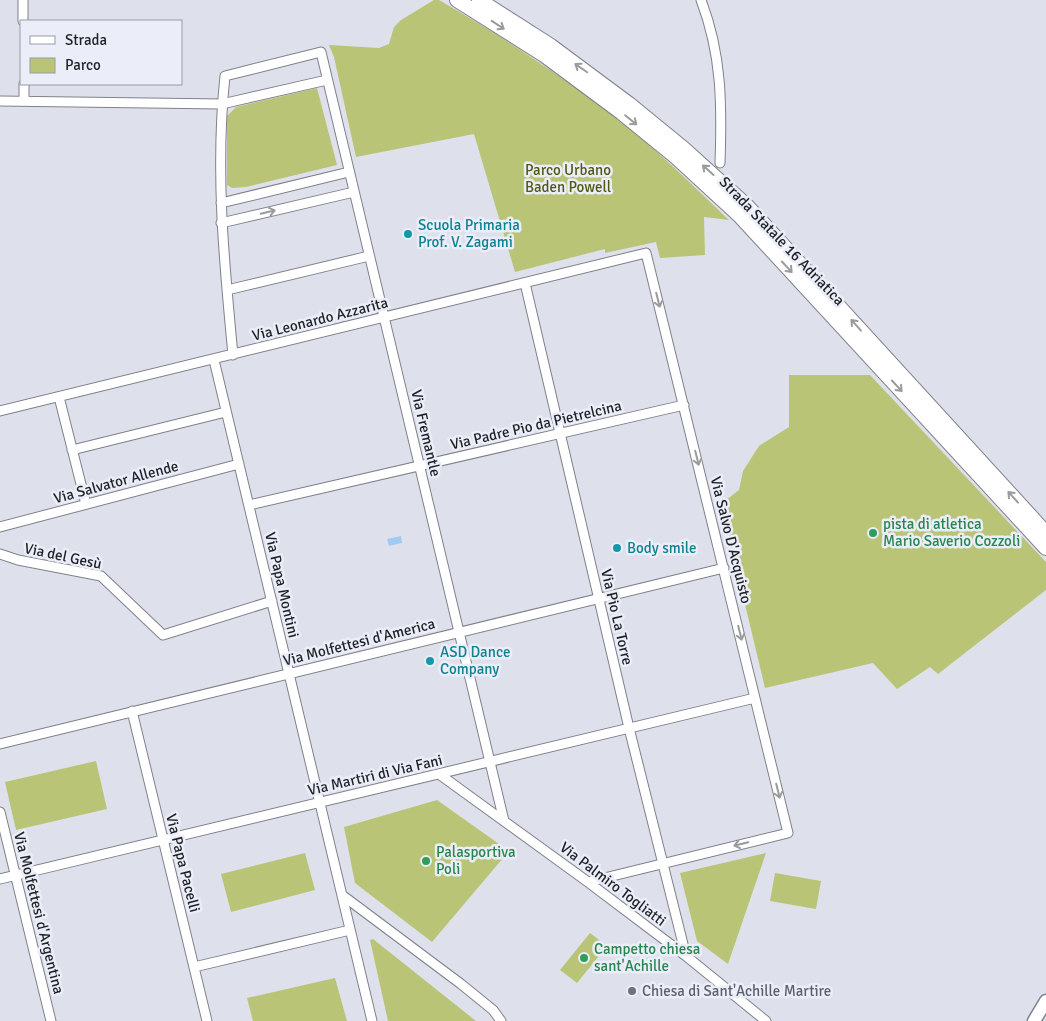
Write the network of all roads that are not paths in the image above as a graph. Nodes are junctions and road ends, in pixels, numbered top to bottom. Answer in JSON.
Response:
{"nodes":[{"id":1,"x":23,"y":0,"type":"edge"},
{"id":2,"x":457,"y":0,"type":"edge"},
{"id":3,"x":479,"y":0,"type":"edge"},
{"id":4,"x":701,"y":0,"type":"edge"},
{"id":5,"x":24,"y":20,"type":"edge"},
{"id":6,"x":327,"y":80,"type":"junction"},
{"id":7,"x":24,"y":85,"type":"edge"},
{"id":8,"x":0,"y":101,"type":"edge"},
{"id":9,"x":24,"y":101,"type":"junction"},
{"id":10,"x":222,"y":104,"type":"junction"},
{"id":11,"x":720,"y":163,"type":"dead end"},
{"id":12,"x":349,"y":172,"type":"junction"},
{"id":13,"x":354,"y":192,"type":"junction"},
{"id":14,"x":220,"y":203,"type":"junction"},
{"id":15,"x":221,"y":223,"type":"junction"},
{"id":16,"x":646,"y":253,"type":"joint"},
{"id":17,"x":369,"y":256,"type":"junction"},
{"id":18,"x":525,"y":283,"type":"junction"},
{"id":19,"x":227,"y":290,"type":"junction"},
{"id":20,"x":384,"y":318,"type":"junction"},
{"id":21,"x":233,"y":355,"type":"junction"},
{"id":22,"x":214,"y":360,"type":"junction"},
{"id":23,"x":59,"y":397,"type":"junction"},
{"id":24,"x":684,"y":405,"type":"junction"},
{"id":25,"x":0,"y":411,"type":"edge"},
{"id":26,"x":226,"y":412,"type":"junction"},
{"id":27,"x":560,"y":433,"type":"junction"},
{"id":28,"x":72,"y":450,"type":"junction"},
{"id":29,"x":239,"y":464,"type":"junction"},
{"id":30,"x":420,"y":466,"type":"junction"},
{"id":31,"x":86,"y":504,"type":"junction"},
{"id":32,"x":249,"y":505,"type":"junction"},
{"id":33,"x":0,"y":527,"type":"edge"},
{"id":34,"x":1046,"y":533,"type":"edge"},
{"id":35,"x":1046,"y":548,"type":"edge"},
{"id":36,"x":0,"y":554,"type":"edge"},
{"id":37,"x":724,"y":568,"type":"junction"},
{"id":38,"x":598,"y":598,"type":"junction"},
{"id":39,"x":272,"y":602,"type":"junction"},
{"id":40,"x":459,"y":632,"type":"junction"},
{"id":41,"x":289,"y":673,"type":"junction"},
{"id":42,"x":755,"y":698,"type":"junction"},
{"id":43,"x":132,"y":712,"type":"junction"},
{"id":44,"x":629,"y":728,"type":"junction"},
{"id":45,"x":0,"y":744,"type":"edge"},
{"id":46,"x":490,"y":761,"type":"junction"},
{"id":47,"x":439,"y":774,"type":"junction"},
{"id":48,"x":320,"y":802,"type":"junction"},
{"id":49,"x":0,"y":812,"type":"edge"},
{"id":50,"x":504,"y":821,"type":"junction"},
{"id":51,"x":163,"y":840,"type":"junction"},
{"id":52,"x":662,"y":862,"type":"junction"},
{"id":53,"x":15,"y":875,"type":"junction"},
{"id":54,"x":0,"y":879,"type":"edge"},
{"id":55,"x":588,"y":882,"type":"junction"},
{"id":56,"x":342,"y":895,"type":"junction"},
{"id":57,"x":350,"y":930,"type":"junction"},
{"id":58,"x":686,"y":956,"type":"junction"},
{"id":59,"x":194,"y":967,"type":"junction"},
{"id":60,"x":1046,"y":1001,"type":"edge"},
{"id":61,"x":51,"y":1021,"type":"edge"},
{"id":62,"x":207,"y":1021,"type":"edge"},
{"id":63,"x":372,"y":1021,"type":"edge"},
{"id":64,"x":501,"y":1021,"type":"edge"},
{"id":65,"x":766,"y":1021,"type":"edge"},
{"id":66,"x":1034,"y":1021,"type":"edge"}],
"edges":[{"from":1,"to":5,"type":"street"},
{"from":2,"to":35,"type":"highway","name":"Strada Statale 16 Adriatica","one_way":true},
{"from":34,"to":3,"type":"highway","name":"Strada Statale 16 Adriatica","one_way":true},
{"from":4,"to":11,"type":"street"},
{"from":6,"to":10,"type":"street"},
{"from":6,"to":10,"type":"street","name":"Via Fremantle"},
{"from":6,"to":12,"type":"street","name":"Via Fremantle"},
{"from":7,"to":9,"type":"street"},
{"from":8,"to":9,"type":"street"},
{"from":9,"to":10,"type":"street"},
{"from":10,"to":14,"type":"street"},
{"from":12,"to":13,"type":"street","name":"Via Fremantle"},
{"from":12,"to":14,"type":"street"},
{"from":15,"to":13,"type":"street","one_way":true},
{"from":13,"to":17,"type":"street","name":"Via Fremantle"},
{"from":14,"to":15,"type":"street"},
{"from":15,"to":19,"type":"street"},
{"from":16,"to":18,"type":"street","name":"Via Leonardo Azzarita"},
{"from":16,"to":24,"type":"street","name":"Via Salvo D'Acquisto","one_way":true},
{"from":17,"to":19,"type":"street"},
{"from":17,"to":20,"type":"street","name":"Via Fremantle"},
{"from":18,"to":20,"type":"street","name":"Via Leonardo Azzarita"},
{"from":18,"to":27,"type":"street","name":"Via Pio La Torre"},
{"from":19,"to":21,"type":"street"},
{"from":20,"to":21,"type":"street","name":"Via Leonardo Azzarita"},
{"from":20,"to":30,"type":"street","name":"Via Fremantle"},
{"from":21,"to":22,"type":"street","name":"Via Leonardo Azzarita"},
{"from":22,"to":23,"type":"street","name":"Via Leonardo Azzarita"},
{"from":22,"to":26,"type":"street","name":"Via Papa Montini"},
{"from":23,"to":25,"type":"street","name":"Via Leonardo Azzarita"},
{"from":23,"to":28,"type":"street"},
{"from":24,"to":27,"type":"street","name":"Via Padre Pio da Pietrelcina"},
{"from":24,"to":37,"type":"street","name":"Via Salvo D'Acquisto","one_way":true},
{"from":26,"to":28,"type":"street"},
{"from":26,"to":29,"type":"street","name":"Via Papa Montini"},
{"from":27,"to":30,"type":"street","name":"Via Padre Pio da Pietrelcina"},
{"from":27,"to":38,"type":"street","name":"Via Pio La Torre"},
{"from":28,"to":31,"type":"street"},
{"from":29,"to":31,"type":"street","name":"Via Salvator Allende"},
{"from":29,"to":32,"type":"street","name":"Via Papa Montini"},
{"from":30,"to":32,"type":"street","name":"Via Padre Pio da Pietrelcina"},
{"from":30,"to":40,"type":"street","name":"Via Fremantle"},
{"from":31,"to":33,"type":"street","name":"Via Salvator Allende"},
{"from":32,"to":39,"type":"street","name":"Via Papa Montini"},
{"from":36,"to":39,"type":"street","name":"Via del Gesù"},
{"from":37,"to":38,"type":"street","name":"Via Molfettesi d'America"},
{"from":37,"to":42,"type":"street","name":"Via Salvo D'Acquisto","one_way":true},
{"from":38,"to":40,"type":"street","name":"Via Molfettesi d'America"},
{"from":38,"to":44,"type":"street","name":"Via Pio La Torre"},
{"from":39,"to":41,"type":"street","name":"Via Papa Montini"},
{"from":40,"to":41,"type":"street","name":"Via Molfettesi d'America"},
{"from":40,"to":46,"type":"street","name":"Via Fremantle"},
{"from":41,"to":43,"type":"street","name":"Via Molfettesi d'America"},
{"from":41,"to":48,"type":"street","name":"Via Papa Montini"},
{"from":42,"to":44,"type":"street","name":"Via Martiri di Via Fani"},
{"from":42,"to":52,"type":"street","name":"Via Salvo D'Acquisto","one_way":true},
{"from":43,"to":45,"type":"street","name":"Via Molfettesi d'America"},
{"from":43,"to":51,"type":"street","name":"Via Papa Pacelli"},
{"from":44,"to":46,"type":"street","name":"Via Martiri di Via Fani"},
{"from":44,"to":52,"type":"street","name":"Via Pio La Torre"},
{"from":46,"to":47,"type":"street","name":"Via Martiri di Via Fani"},
{"from":46,"to":50,"type":"street","name":"Via Fremantle"},
{"from":47,"to":48,"type":"street","name":"Via Martiri di Via Fani"},
{"from":47,"to":50,"type":"street","name":"Via Palmiro Togliatti"},
{"from":48,"to":51,"type":"street","name":"Via Martiri di Via Fani"},
{"from":48,"to":56,"type":"street","name":"Via Papa Montini"},
{"from":49,"to":53,"type":"street","name":"Via Molfettesi d'Argentina"},
{"from":50,"to":55,"type":"street","name":"Via Palmiro Togliatti"},
{"from":51,"to":53,"type":"street","name":"Via Martiri di Via Fani"},
{"from":51,"to":59,"type":"street","name":"Via Papa Pacelli"},
{"from":52,"to":55,"type":"street"},
{"from":52,"to":58,"type":"street","name":"Via Pio La Torre"},
{"from":53,"to":54,"type":"street","name":"Via Martiri di Via Fani"},
{"from":53,"to":61,"type":"street","name":"Via Molfettesi d'Argentina"},
{"from":55,"to":58,"type":"street","name":"Via Palmiro Togliatti"},
{"from":56,"to":57,"type":"street","name":"Via Papa Montini"},
{"from":56,"to":64,"type":"street"},
{"from":57,"to":59,"type":"street"},
{"from":57,"to":63,"type":"street","name":"Via Papa Montini"},
{"from":58,"to":65,"type":"street","name":"Via Palmiro Togliatti"},
{"from":59,"to":62,"type":"street","name":"Via Papa Pacelli"},
{"from":60,"to":66,"type":"main road"}]}
